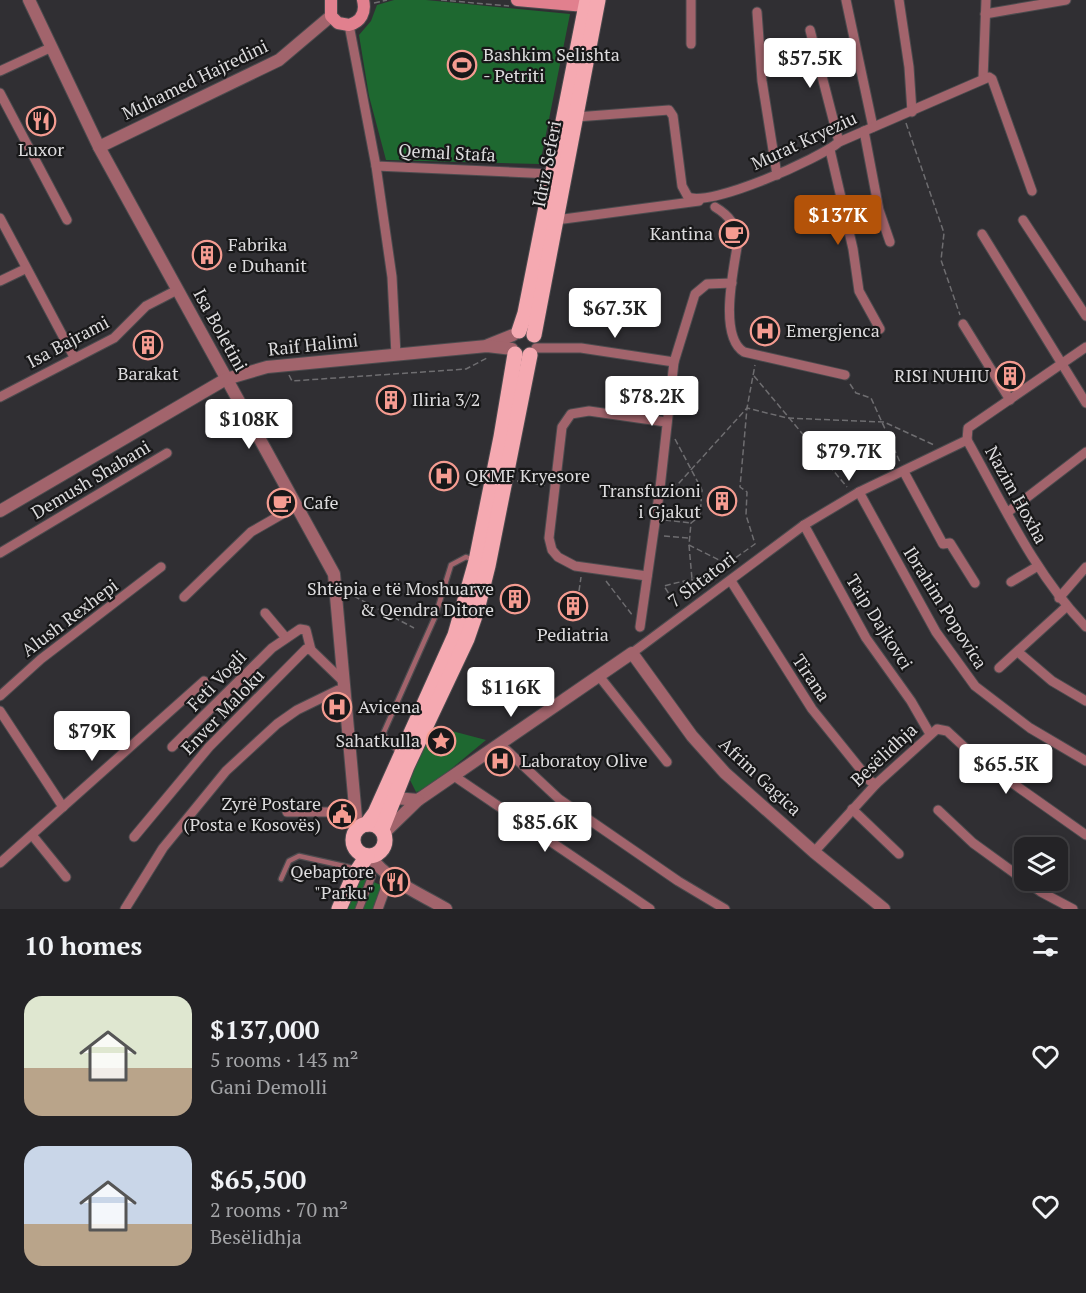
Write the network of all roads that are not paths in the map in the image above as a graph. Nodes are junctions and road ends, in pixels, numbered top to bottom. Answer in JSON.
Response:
{"nodes":[{"id":1,"x":29,"y":0,"type":"edge"},
{"id":2,"x":331,"y":0,"type":"edge"},
{"id":3,"x":517,"y":0,"type":"edge"},
{"id":4,"x":691,"y":0,"type":"edge"},
{"id":5,"x":846,"y":0,"type":"edge"},
{"id":6,"x":899,"y":0,"type":"edge"},
{"id":7,"x":986,"y":0,"type":"edge"},
{"id":8,"x":1066,"y":0,"type":"edge"},
{"id":9,"x":368,"y":2,"type":"edge"},
{"id":10,"x":590,"y":2,"type":"edge"},
{"id":11,"x":757,"y":12,"type":"dead end"},
{"id":12,"x":985,"y":14,"type":"junction"},
{"id":13,"x":331,"y":16,"type":"junction"},
{"id":14,"x":349,"y":25,"type":"junction"},
{"id":15,"x":810,"y":30,"type":"dead end"},
{"id":16,"x":691,"y":44,"type":"dead end"},
{"id":17,"x":52,"y":47,"type":"junction"},
{"id":18,"x":0,"y":71,"type":"edge"},
{"id":19,"x":983,"y":79,"type":"junction"},
{"id":20,"x":0,"y":93,"type":"edge"},
{"id":21,"x":908,"y":113,"type":"junction"},
{"id":22,"x":576,"y":117,"type":"junction"},
{"id":23,"x":869,"y":129,"type":"junction"},
{"id":24,"x":839,"y":142,"type":"junction"},
{"id":25,"x":99,"y":147,"type":"junction"},
{"id":26,"x":830,"y":150,"type":"junction"},
{"id":27,"x":376,"y":166,"type":"junction"},
{"id":28,"x":552,"y":174,"type":"junction"},
{"id":29,"x":777,"y":175,"type":"junction"},
{"id":30,"x":1032,"y":191,"type":"dead end"},
{"id":31,"x":716,"y":196,"type":"junction"},
{"id":32,"x":715,"y":207,"type":"dead end"},
{"id":33,"x":0,"y":218,"type":"edge"},
{"id":34,"x":67,"y":220,"type":"dead end"},
{"id":35,"x":556,"y":220,"type":"junction"},
{"id":36,"x":1023,"y":220,"type":"dead end"},
{"id":37,"x":982,"y":234,"type":"dead end"},
{"id":38,"x":890,"y":242,"type":"dead end"},
{"id":39,"x":25,"y":269,"type":"junction"},
{"id":40,"x":0,"y":281,"type":"edge"},
{"id":41,"x":732,"y":283,"type":"junction"},
{"id":42,"x":177,"y":290,"type":"junction"},
{"id":43,"x":1086,"y":316,"type":"edge"},
{"id":44,"x":963,"y":324,"type":"road end"},
{"id":45,"x":880,"y":329,"type":"dead end"},
{"id":46,"x":524,"y":343,"type":"junction"},
{"id":47,"x":1086,"y":346,"type":"edge"},
{"id":48,"x":396,"y":355,"type":"junction"},
{"id":49,"x":74,"y":357,"type":"junction"},
{"id":50,"x":674,"y":362,"type":"junction"},
{"id":51,"x":1064,"y":364,"type":"junction"},
{"id":52,"x":845,"y":375,"type":"road end"},
{"id":53,"x":226,"y":379,"type":"junction"},
{"id":54,"x":0,"y":397,"type":"edge"},
{"id":55,"x":1010,"y":400,"type":"junction"},
{"id":56,"x":1086,"y":403,"type":"edge"},
{"id":57,"x":666,"y":423,"type":"junction"},
{"id":58,"x":967,"y":440,"type":"junction"},
{"id":59,"x":1086,"y":452,"type":"edge"},
{"id":60,"x":167,"y":453,"type":"dead end"},
{"id":61,"x":904,"y":472,"type":"junction"},
{"id":62,"x":859,"y":492,"type":"junction"},
{"id":63,"x":298,"y":505,"type":"junction"},
{"id":64,"x":0,"y":511,"type":"edge"},
{"id":65,"x":1008,"y":512,"type":"junction"},
{"id":66,"x":804,"y":525,"type":"junction"},
{"id":67,"x":0,"y":553,"type":"edge"},
{"id":68,"x":476,"y":561,"type":"junction"},
{"id":69,"x":1038,"y":566,"type":"junction"},
{"id":70,"x":161,"y":567,"type":"dead end"},
{"id":71,"x":1086,"y":567,"type":"edge"},
{"id":72,"x":647,"y":576,"type":"junction"},
{"id":73,"x":731,"y":581,"type":"junction"},
{"id":74,"x":1011,"y":582,"type":"dead end"},
{"id":75,"x":975,"y":584,"type":"dead end"},
{"id":76,"x":184,"y":597,"type":"dead end"},
{"id":77,"x":1059,"y":598,"type":"junction"},
{"id":78,"x":1066,"y":607,"type":"junction"},
{"id":79,"x":265,"y":613,"type":"dead end"},
{"id":80,"x":640,"y":627,"type":"dead end"},
{"id":81,"x":1086,"y":627,"type":"edge"},
{"id":82,"x":286,"y":638,"type":"junction"},
{"id":83,"x":311,"y":650,"type":"junction"},
{"id":84,"x":1018,"y":652,"type":"junction"},
{"id":85,"x":632,"y":653,"type":"junction"},
{"id":86,"x":999,"y":668,"type":"dead end"},
{"id":87,"x":599,"y":676,"type":"junction"},
{"id":88,"x":204,"y":681,"type":"dead end"},
{"id":89,"x":343,"y":686,"type":"junction"},
{"id":90,"x":0,"y":696,"type":"edge"},
{"id":91,"x":1086,"y":700,"type":"edge"},
{"id":92,"x":0,"y":711,"type":"edge"},
{"id":93,"x":930,"y":734,"type":"junction"},
{"id":94,"x":500,"y":744,"type":"junction"},
{"id":95,"x":172,"y":747,"type":"dead end"},
{"id":96,"x":401,"y":755,"type":"junction"},
{"id":97,"x":1086,"y":761,"type":"edge"},
{"id":98,"x":667,"y":762,"type":"dead end"},
{"id":99,"x":454,"y":776,"type":"junction"},
{"id":100,"x":876,"y":784,"type":"junction"},
{"id":101,"x":395,"y":798,"type":"junction"},
{"id":102,"x":418,"y":800,"type":"junction"},
{"id":103,"x":63,"y":807,"type":"junction"},
{"id":104,"x":852,"y":810,"type":"junction"},
{"id":105,"x":938,"y":810,"type":"dead end"},
{"id":106,"x":287,"y":812,"type":"dead end"},
{"id":107,"x":354,"y":812,"type":"junction"},
{"id":108,"x":383,"y":831,"type":"junction"},
{"id":109,"x":359,"y":832,"type":"junction"},
{"id":110,"x":32,"y":835,"type":"junction"},
{"id":111,"x":1086,"y":835,"type":"edge"},
{"id":112,"x":134,"y":837,"type":"dead end"},
{"id":113,"x":814,"y":852,"type":"junction"},
{"id":114,"x":900,"y":854,"type":"dead end"},
{"id":115,"x":368,"y":856,"type":"junction"},
{"id":116,"x":0,"y":863,"type":"edge"},
{"id":117,"x":353,"y":872,"type":"junction"},
{"id":118,"x":1014,"y":872,"type":"edge"},
{"id":119,"x":372,"y":876,"type":"dead end"},
{"id":120,"x":390,"y":876,"type":"junction"},
{"id":121,"x":66,"y":878,"type":"dead end"},
{"id":122,"x":281,"y":879,"type":"dead end"},
{"id":123,"x":1040,"y":891,"type":"edge"},
{"id":124,"x":125,"y":909,"type":"edge"},
{"id":125,"x":339,"y":909,"type":"edge"},
{"id":126,"x":359,"y":909,"type":"edge"},
{"id":127,"x":378,"y":909,"type":"edge"},
{"id":128,"x":446,"y":909,"type":"edge"},
{"id":129,"x":650,"y":909,"type":"edge"},
{"id":130,"x":725,"y":909,"type":"edge"},
{"id":131,"x":885,"y":909,"type":"edge"},
{"id":132,"x":1073,"y":909,"type":"edge"}],
"edges":[{"from":1,"to":17,"type":"street","name":"Isa Boletini"},
{"from":2,"to":13,"type":"main road"},
{"from":3,"to":10,"type":"main road"},
{"from":4,"to":16,"type":"street"},
{"from":5,"to":23,"type":"street"},
{"from":6,"to":21,"type":"street"},
{"from":7,"to":12,"type":"street"},
{"from":8,"to":12,"type":"street"},
{"from":9,"to":14,"type":"main road"},
{"from":10,"to":22,"type":"main road","name":"Idriz Seferi"},
{"from":10,"to":28,"type":"main road","name":"Idriz Seferi"},
{"from":11,"to":29,"type":"street"},
{"from":12,"to":19,"type":"street"},
{"from":13,"to":14,"type":"main road"},
{"from":13,"to":25,"type":"street","name":"Muhamed Hajredini"},
{"from":14,"to":27,"type":"street","name":"Qemal Stafa"},
{"from":15,"to":24,"type":"street"},
{"from":17,"to":18,"type":"street"},
{"from":17,"to":25,"type":"street","name":"Isa Boletini"},
{"from":19,"to":21,"type":"street","name":"Murat Kryeziu"},
{"from":19,"to":30,"type":"street"},
{"from":20,"to":34,"type":"street"},
{"from":21,"to":23,"type":"street","name":"Murat Kryeziu"},
{"from":22,"to":31,"type":"street","name":"Murat Kryeziu"},
{"from":22,"to":35,"type":"main road","name":"Idriz Seferi"},
{"from":23,"to":24,"type":"street","name":"Murat Kryeziu"},
{"from":23,"to":38,"type":"street"},
{"from":24,"to":26,"type":"street","name":"Murat Kryeziu"},
{"from":25,"to":42,"type":"street","name":"Isa Boletini"},
{"from":26,"to":29,"type":"street","name":"Murat Kryeziu"},
{"from":26,"to":45,"type":"street"},
{"from":27,"to":28,"type":"street","name":"Qemal Stafa"},
{"from":27,"to":48,"type":"street"},
{"from":28,"to":46,"type":"main road","name":"Idriz Seferi"},
{"from":29,"to":31,"type":"street","name":"Murat Kryeziu"},
{"from":31,"to":35,"type":"street"},
{"from":32,"to":41,"type":"street"},
{"from":33,"to":39,"type":"street"},
{"from":35,"to":46,"type":"main road","name":"Idriz Seferi"},
{"from":36,"to":43,"type":"street"},
{"from":37,"to":51,"type":"street"},
{"from":39,"to":40,"type":"street"},
{"from":39,"to":49,"type":"street"},
{"from":41,"to":50,"type":"street"},
{"from":41,"to":52,"type":"street"},
{"from":42,"to":49,"type":"street","name":"Isa Bajrami"},
{"from":42,"to":53,"type":"street","name":"Isa Boletini"},
{"from":44,"to":55,"type":"street"},
{"from":46,"to":48,"type":"street","name":"Raif Halimi"},
{"from":46,"to":50,"type":"street"},
{"from":46,"to":68,"type":"main road"},
{"from":46,"to":101,"type":"main road"},
{"from":47,"to":51,"type":"street","name":"7 Shtatori"},
{"from":48,"to":53,"type":"street","name":"Raif Halimi"},
{"from":49,"to":54,"type":"street","name":"Isa Bajrami"},
{"from":50,"to":57,"type":"street"},
{"from":51,"to":55,"type":"street","name":"7 Shtatori"},
{"from":51,"to":56,"type":"street"},
{"from":53,"to":63,"type":"street","name":"Isa Boletini"},
{"from":53,"to":64,"type":"street","name":"Raif Halimi"},
{"from":55,"to":58,"type":"street","name":"7 Shtatori"},
{"from":57,"to":72,"type":"street"},
{"from":57,"to":72,"type":"street"},
{"from":58,"to":61,"type":"street","name":"7 Shtatori"},
{"from":58,"to":65,"type":"street","name":"Nazim Hoxha"},
{"from":59,"to":65,"type":"street"},
{"from":60,"to":67,"type":"street","name":"Demush Shabani"},
{"from":61,"to":62,"type":"street","name":"7 Shtatori"},
{"from":61,"to":75,"type":"street"},
{"from":62,"to":66,"type":"street","name":"7 Shtatori"},
{"from":62,"to":97,"type":"street","name":"Ibrahim Popovica"},
{"from":63,"to":76,"type":"street"},
{"from":63,"to":89,"type":"street","name":"Isa Boletini"},
{"from":65,"to":69,"type":"street","name":"Nazim Hoxha"},
{"from":66,"to":73,"type":"street","name":"7 Shtatori"},
{"from":66,"to":93,"type":"street","name":"Taip Dajkovci"},
{"from":68,"to":96,"type":"main road"},
{"from":68,"to":96,"type":"lane"},
{"from":69,"to":74,"type":"street","name":"Nazim Hoxha"},
{"from":69,"to":77,"type":"street","name":"Nazim Hoxha"},
{"from":70,"to":90,"type":"street","name":"Alush Rexhepi"},
{"from":71,"to":77,"type":"street"},
{"from":72,"to":80,"type":"street"},
{"from":73,"to":85,"type":"street","name":"7 Shtatori"},
{"from":73,"to":100,"type":"street","name":"Tirana"},
{"from":77,"to":78,"type":"street","name":"Nazim Hoxha"},
{"from":78,"to":81,"type":"street","name":"Nazim Hoxha"},
{"from":78,"to":84,"type":"street"},
{"from":79,"to":82,"type":"street"},
{"from":82,"to":83,"type":"street"},
{"from":82,"to":95,"type":"street","name":"Feti Vogli"},
{"from":83,"to":89,"type":"street"},
{"from":83,"to":112,"type":"street","name":"Enver Maloku"},
{"from":84,"to":86,"type":"street"},
{"from":84,"to":91,"type":"street"},
{"from":85,"to":87,"type":"street","name":"7 Shtatori"},
{"from":85,"to":113,"type":"street","name":"Afrim Gagica"},
{"from":87,"to":94,"type":"street","name":"7 Shtatori"},
{"from":87,"to":98,"type":"street"},
{"from":88,"to":103,"type":"street"},
{"from":89,"to":107,"type":"street","name":"Isa Boletini"},
{"from":89,"to":124,"type":"street"},
{"from":92,"to":103,"type":"street"},
{"from":93,"to":100,"type":"street","name":"Besëlidhja"},
{"from":93,"to":111,"type":"street","name":"Besëlidhja"},
{"from":94,"to":99,"type":"street","name":"7 Shtatori"},
{"from":94,"to":130,"type":"street"},
{"from":96,"to":109,"type":"main road"},
{"from":99,"to":102,"type":"street","name":"7 Shtatori"},
{"from":99,"to":129,"type":"street"},
{"from":100,"to":104,"type":"street","name":"Besëlidhja"},
{"from":101,"to":102,"type":"street"},
{"from":101,"to":108,"type":"main road"},
{"from":102,"to":108,"type":"street","name":"7 Shtatori"},
{"from":103,"to":110,"type":"street"},
{"from":104,"to":113,"type":"street","name":"Besëlidhja"},
{"from":104,"to":114,"type":"street","name":"Besëlidhja"},
{"from":105,"to":118,"type":"street"},
{"from":106,"to":107,"type":"street"},
{"from":107,"to":109,"type":"street","name":"Isa Boletini"},
{"from":108,"to":109,"type":"main road"},
{"from":108,"to":115,"type":"main road"},
{"from":109,"to":115,"type":"main road"},
{"from":109,"to":117,"type":"main road"},
{"from":110,"to":116,"type":"street"},
{"from":110,"to":121,"type":"street"},
{"from":113,"to":131,"type":"street","name":"Afrim Gagica"},
{"from":115,"to":117,"type":"main road"},
{"from":115,"to":120,"type":"street"},
{"from":117,"to":122,"type":"lane"},
{"from":117,"to":125,"type":"main road"},
{"from":119,"to":126,"type":"street"},
{"from":120,"to":127,"type":"street"},
{"from":120,"to":128,"type":"street"},
{"from":123,"to":132,"type":"street"}]}
